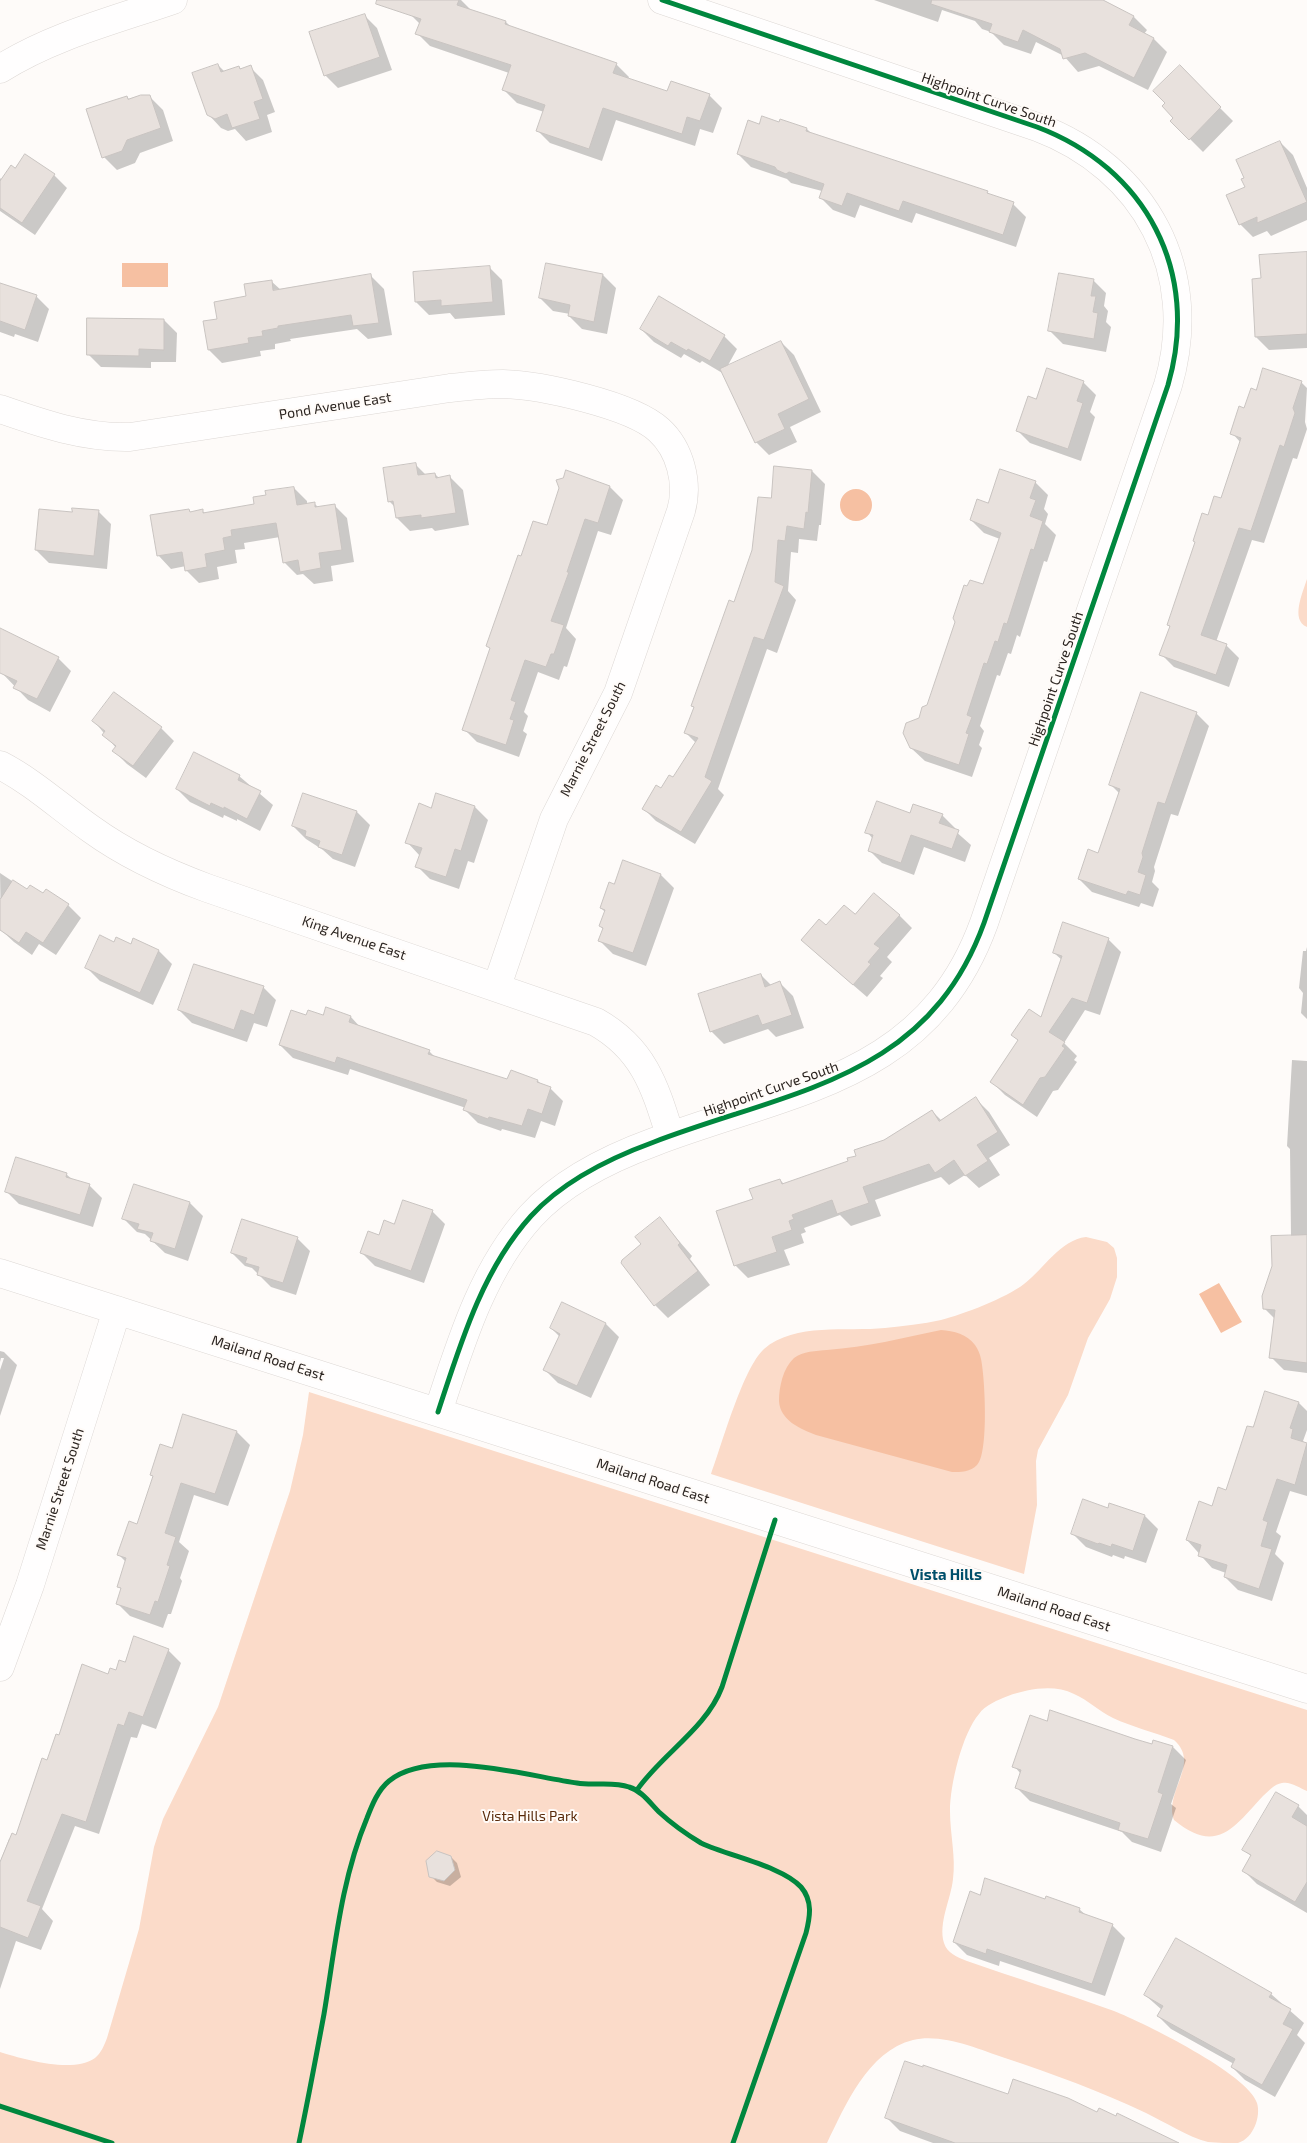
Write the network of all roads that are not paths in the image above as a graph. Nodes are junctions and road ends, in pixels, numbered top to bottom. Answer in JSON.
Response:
{"nodes":[{"id":1,"x":173,"y":0,"type":"edge"},
{"id":2,"x":662,"y":0,"type":"edge"},
{"id":3,"x":0,"y":69,"type":"edge"},
{"id":4,"x":0,"y":409,"type":"edge"},
{"id":5,"x":664,"y":435,"type":"joint"},
{"id":6,"x":0,"y":765,"type":"edge"},
{"id":7,"x":497,"y":986,"type":"junction"},
{"id":8,"x":670,"y":1135,"type":"junction"},
{"id":9,"x":0,"y":1273,"type":"edge"},
{"id":10,"x":118,"y":1310,"type":"junction"},
{"id":11,"x":438,"y":1412,"type":"junction"},
{"id":12,"x":0,"y":1667,"type":"edge"},
{"id":13,"x":1306,"y":1686,"type":"edge"}],
"edges":[{"from":1,"to":3,"type":"street"},
{"from":2,"to":8,"type":"street","name":"Highpoint Curve South"},
{"from":4,"to":5,"type":"street","name":"Pond Avenue East"},
{"from":5,"to":7,"type":"street","name":"Marnie Street South"},
{"from":6,"to":7,"type":"street","name":"King Avenue East"},
{"from":7,"to":8,"type":"street","name":"King Avenue East"},
{"from":8,"to":11,"type":"street","name":"Highpoint Curve South"},
{"from":9,"to":10,"type":"street","name":"Mailand Road East"},
{"from":10,"to":11,"type":"street","name":"Mailand Road East"},
{"from":10,"to":12,"type":"street","name":"Marnie Street South"},
{"from":11,"to":13,"type":"street","name":"Mailand Road East"}]}
